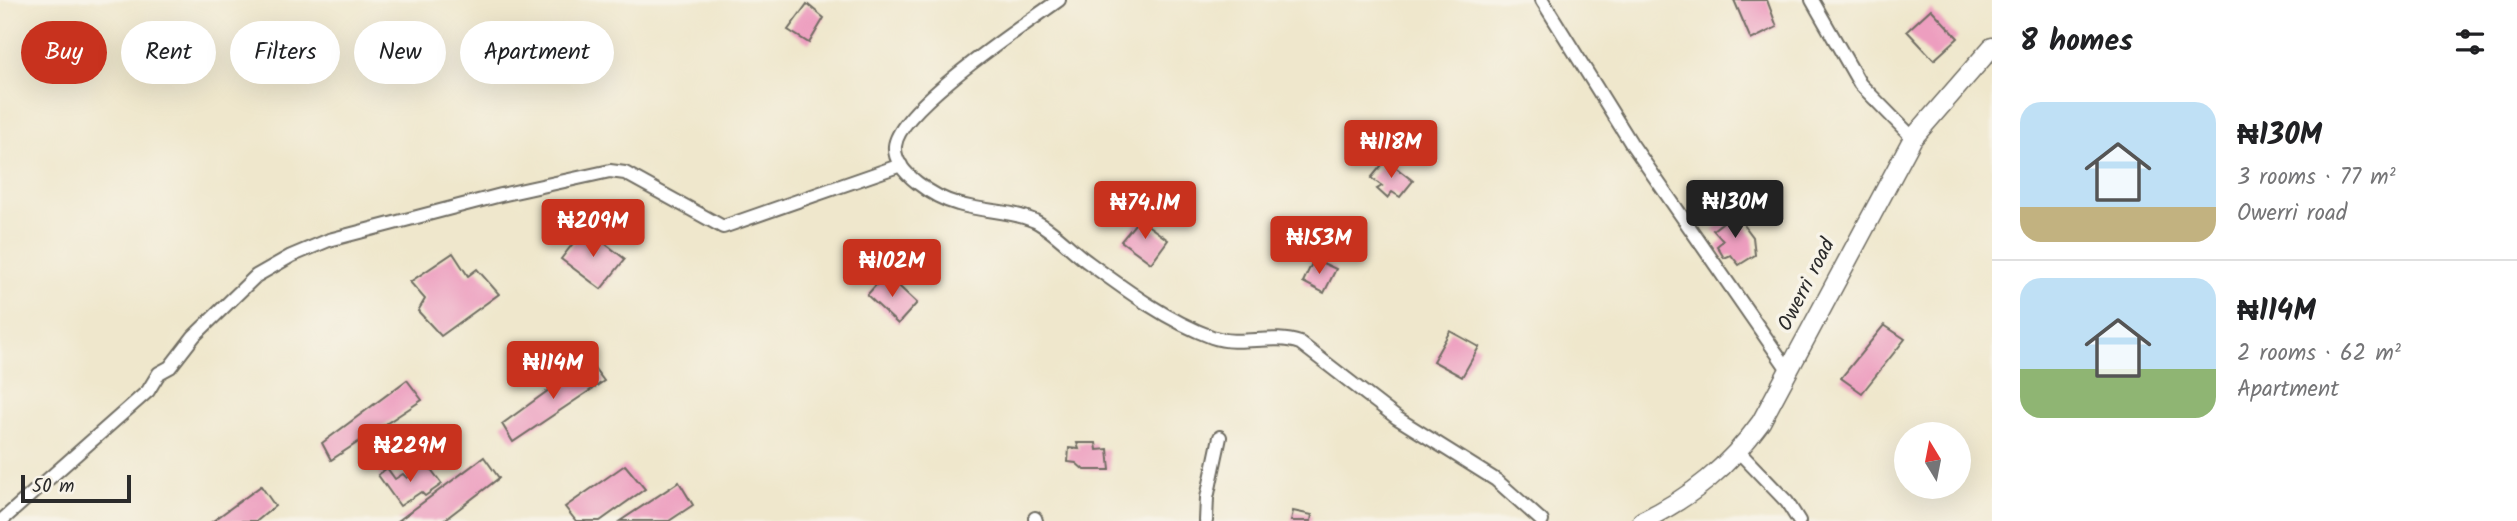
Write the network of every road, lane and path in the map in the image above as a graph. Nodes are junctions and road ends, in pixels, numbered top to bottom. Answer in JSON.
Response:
{"nodes":[{"id":1,"x":1059,"y":0,"type":"edge"},
{"id":2,"x":1542,"y":0,"type":"edge"},
{"id":3,"x":1812,"y":0,"type":"edge"},
{"id":4,"x":1992,"y":47,"type":"edge"},
{"id":5,"x":1913,"y":138,"type":"junction"},
{"id":6,"x":901,"y":166,"type":"junction"},
{"id":7,"x":1789,"y":371,"type":"junction"},
{"id":8,"x":1220,"y":438,"type":"dead end"},
{"id":9,"x":1740,"y":452,"type":"junction"},
{"id":10,"x":1,"y":521,"type":"edge"},
{"id":11,"x":1206,"y":521,"type":"edge"},
{"id":12,"x":1542,"y":521,"type":"edge"},
{"id":13,"x":1642,"y":521,"type":"edge"},
{"id":14,"x":1799,"y":521,"type":"edge"}],
"edges":[{"from":1,"to":6,"type":"street"},
{"from":2,"to":7,"type":"street"},
{"from":3,"to":5,"type":"street"},
{"from":4,"to":5,"type":"main road","name":"Owerri road"},
{"from":5,"to":7,"type":"main road","name":"Owerri road"},
{"from":6,"to":10,"type":"street"},
{"from":6,"to":12,"type":"street"},
{"from":7,"to":9,"type":"main road","name":"Owerri road"},
{"from":8,"to":11,"type":"street"},
{"from":9,"to":13,"type":"main road","name":"Owerri road"},
{"from":9,"to":14,"type":"street"}]}
